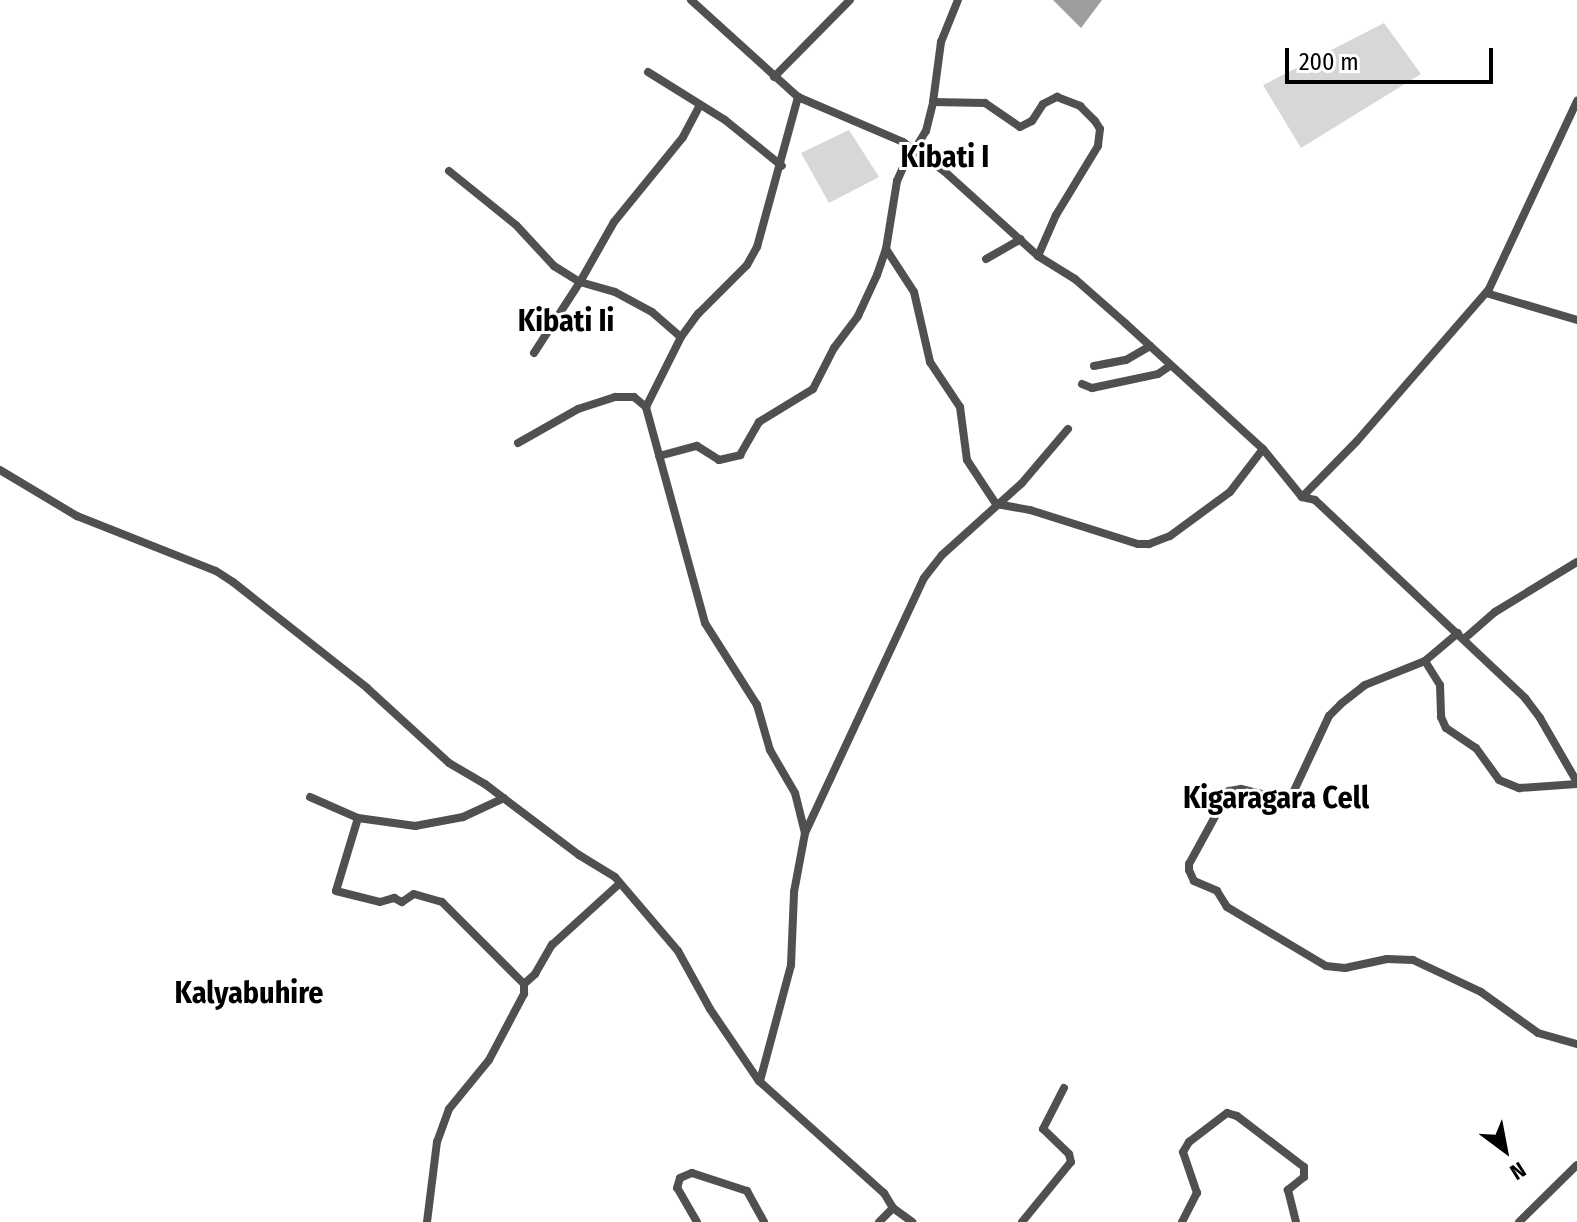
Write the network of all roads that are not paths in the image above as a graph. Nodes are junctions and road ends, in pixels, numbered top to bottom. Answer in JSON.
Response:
{"nodes":[{"id":1,"x":691,"y":0,"type":"edge"},
{"id":2,"x":850,"y":0,"type":"edge"},
{"id":3,"x":958,"y":0,"type":"edge"},
{"id":4,"x":648,"y":72,"type":"dead end"},
{"id":5,"x":774,"y":77,"type":"junction"},
{"id":6,"x":798,"y":97,"type":"junction"},
{"id":7,"x":1577,"y":101,"type":"edge"},
{"id":8,"x":933,"y":102,"type":"junction"},
{"id":9,"x":701,"y":109,"type":"junction"},
{"id":10,"x":913,"y":149,"type":"junction"},
{"id":11,"x":782,"y":166,"type":"junction"},
{"id":12,"x":449,"y":171,"type":"dead end"},
{"id":13,"x":1021,"y":239,"type":"junction"},
{"id":14,"x":886,"y":249,"type":"junction"},
{"id":15,"x":1038,"y":256,"type":"junction"},
{"id":16,"x":986,"y":259,"type":"dead end"},
{"id":17,"x":580,"y":282,"type":"junction"},
{"id":18,"x":1486,"y":293,"type":"junction"},
{"id":19,"x":1577,"y":320,"type":"edge"},
{"id":20,"x":681,"y":337,"type":"junction"},
{"id":21,"x":1150,"y":346,"type":"junction"},
{"id":22,"x":534,"y":353,"type":"dead end"},
{"id":23,"x":1094,"y":366,"type":"dead end"},
{"id":24,"x":1170,"y":366,"type":"junction"},
{"id":25,"x":1082,"y":384,"type":"dead end"},
{"id":26,"x":646,"y":407,"type":"junction"},
{"id":27,"x":1068,"y":429,"type":"dead end"},
{"id":28,"x":518,"y":443,"type":"dead end"},
{"id":29,"x":1263,"y":449,"type":"junction"},
{"id":30,"x":659,"y":456,"type":"junction"},
{"id":31,"x":0,"y":470,"type":"edge"},
{"id":32,"x":1302,"y":497,"type":"junction"},
{"id":33,"x":996,"y":504,"type":"junction"},
{"id":34,"x":1577,"y":562,"type":"edge"},
{"id":35,"x":1461,"y":636,"type":"junction"},
{"id":36,"x":1425,"y":661,"type":"junction"},
{"id":37,"x":1577,"y":783,"type":"edge"},
{"id":38,"x":310,"y":797,"type":"dead end"},
{"id":39,"x":504,"y":798,"type":"junction"},
{"id":40,"x":358,"y":818,"type":"junction"},
{"id":41,"x":805,"y":833,"type":"junction"},
{"id":42,"x":618,"y":885,"type":"junction"},
{"id":43,"x":524,"y":984,"type":"junction"},
{"id":44,"x":1577,"y":1044,"type":"edge"},
{"id":45,"x":759,"y":1081,"type":"junction"},
{"id":46,"x":1064,"y":1088,"type":"dead end"},
{"id":47,"x":1577,"y":1165,"type":"edge"},
{"id":48,"x":893,"y":1208,"type":"junction"},
{"id":49,"x":427,"y":1222,"type":"edge"},
{"id":50,"x":697,"y":1222,"type":"edge"},
{"id":51,"x":764,"y":1222,"type":"edge"},
{"id":52,"x":879,"y":1222,"type":"edge"},
{"id":53,"x":912,"y":1222,"type":"edge"},
{"id":54,"x":1022,"y":1222,"type":"edge"},
{"id":55,"x":1182,"y":1222,"type":"edge"},
{"id":56,"x":1296,"y":1222,"type":"edge"},
{"id":57,"x":1519,"y":1222,"type":"edge"}],
"edges":[{"from":1,"to":5,"type":"street"},
{"from":2,"to":5,"type":"street"},
{"from":3,"to":8,"type":"street"},
{"from":4,"to":9,"type":"street"},
{"from":5,"to":6,"type":"street"},
{"from":6,"to":10,"type":"street"},
{"from":6,"to":11,"type":"street"},
{"from":7,"to":18,"type":"street"},
{"from":8,"to":10,"type":"street"},
{"from":8,"to":15,"type":"street"},
{"from":9,"to":11,"type":"street"},
{"from":9,"to":17,"type":"street"},
{"from":10,"to":13,"type":"street"},
{"from":10,"to":14,"type":"street"},
{"from":11,"to":20,"type":"street"},
{"from":12,"to":17,"type":"street"},
{"from":13,"to":15,"type":"street"},
{"from":13,"to":16,"type":"street"},
{"from":14,"to":30,"type":"street"},
{"from":14,"to":33,"type":"street"},
{"from":15,"to":21,"type":"street"},
{"from":17,"to":20,"type":"street"},
{"from":17,"to":22,"type":"street"},
{"from":18,"to":19,"type":"street"},
{"from":18,"to":32,"type":"street"},
{"from":20,"to":26,"type":"street"},
{"from":21,"to":23,"type":"street"},
{"from":21,"to":24,"type":"street"},
{"from":24,"to":25,"type":"street"},
{"from":24,"to":29,"type":"street"},
{"from":26,"to":28,"type":"street"},
{"from":26,"to":30,"type":"street"},
{"from":27,"to":33,"type":"street"},
{"from":29,"to":32,"type":"street"},
{"from":29,"to":33,"type":"street"},
{"from":30,"to":41,"type":"street"},
{"from":31,"to":39,"type":"street"},
{"from":32,"to":35,"type":"street"},
{"from":33,"to":41,"type":"street"},
{"from":34,"to":35,"type":"street"},
{"from":35,"to":36,"type":"street"},
{"from":35,"to":37,"type":"street"},
{"from":36,"to":37,"type":"street"},
{"from":36,"to":44,"type":"street"},
{"from":38,"to":40,"type":"street"},
{"from":39,"to":40,"type":"street"},
{"from":39,"to":42,"type":"street"},
{"from":40,"to":43,"type":"street"},
{"from":41,"to":45,"type":"street"},
{"from":42,"to":43,"type":"street"},
{"from":42,"to":45,"type":"street"},
{"from":43,"to":49,"type":"street"},
{"from":45,"to":48,"type":"street"},
{"from":46,"to":54,"type":"street"},
{"from":47,"to":57,"type":"street"},
{"from":48,"to":52,"type":"street"},
{"from":48,"to":53,"type":"street"},
{"from":50,"to":51,"type":"street"},
{"from":55,"to":56,"type":"street"}]}
